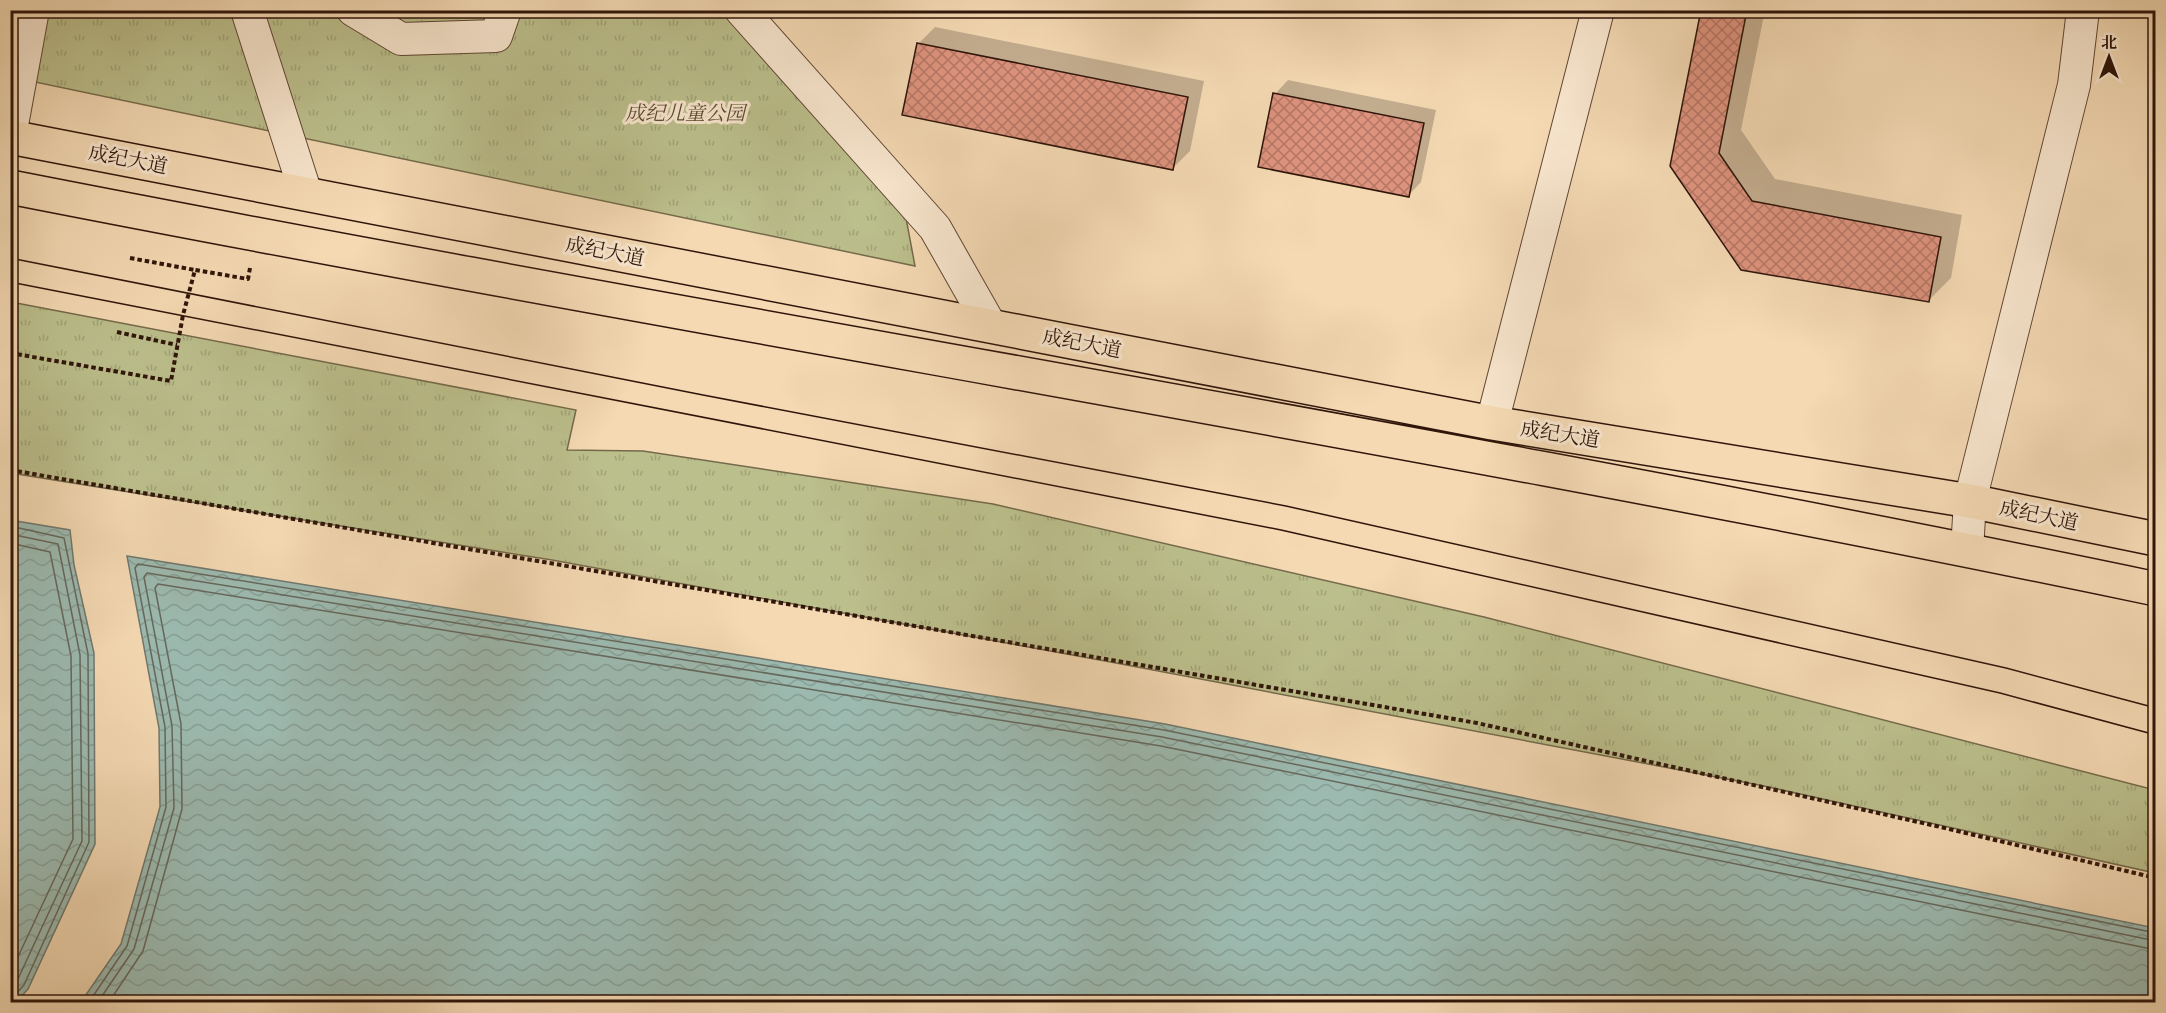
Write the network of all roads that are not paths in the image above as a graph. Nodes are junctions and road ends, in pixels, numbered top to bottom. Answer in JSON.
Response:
{"nodes":[{"id":1,"x":33,"y":10,"type":"edge"},
{"id":2,"x":247,"y":10,"type":"edge"},
{"id":3,"x":353,"y":10,"type":"edge"},
{"id":4,"x":505,"y":10,"type":"edge"},
{"id":5,"x":741,"y":10,"type":"edge"},
{"id":6,"x":1598,"y":10,"type":"edge"},
{"id":7,"x":2083,"y":10,"type":"edge"},
{"id":8,"x":10,"y":136,"type":"edge"},
{"id":9,"x":10,"y":187,"type":"edge"},
{"id":10,"x":306,"y":194,"type":"junction"},
{"id":11,"x":990,"y":326,"type":"junction"},
{"id":12,"x":1492,"y":423,"type":"junction"},
{"id":13,"x":1970,"y":501,"type":"junction"},
{"id":14,"x":2156,"y":539,"type":"edge"},
{"id":15,"x":1967,"y":550,"type":"junction"},
{"id":16,"x":2156,"y":589,"type":"edge"}],
"edges":[{"from":1,"to":8,"type":"street"},
{"from":2,"to":10,"type":"street"},
{"from":3,"to":4,"type":"street"},
{"from":5,"to":11,"type":"street"},
{"from":6,"to":12,"type":"street"},
{"from":7,"to":13,"type":"street"},
{"from":8,"to":10,"type":"main road","name":"成纪大道"},
{"from":9,"to":15,"type":"main road","name":"成纪大道"},
{"from":10,"to":11,"type":"main road","name":"成纪大道"},
{"from":11,"to":12,"type":"main road","name":"成纪大道"},
{"from":12,"to":13,"type":"main road","name":"成纪大道"},
{"from":13,"to":14,"type":"main road","name":"成纪大道"},
{"from":13,"to":15,"type":"street"},
{"from":15,"to":16,"type":"main road","name":"成纪大道"}]}
